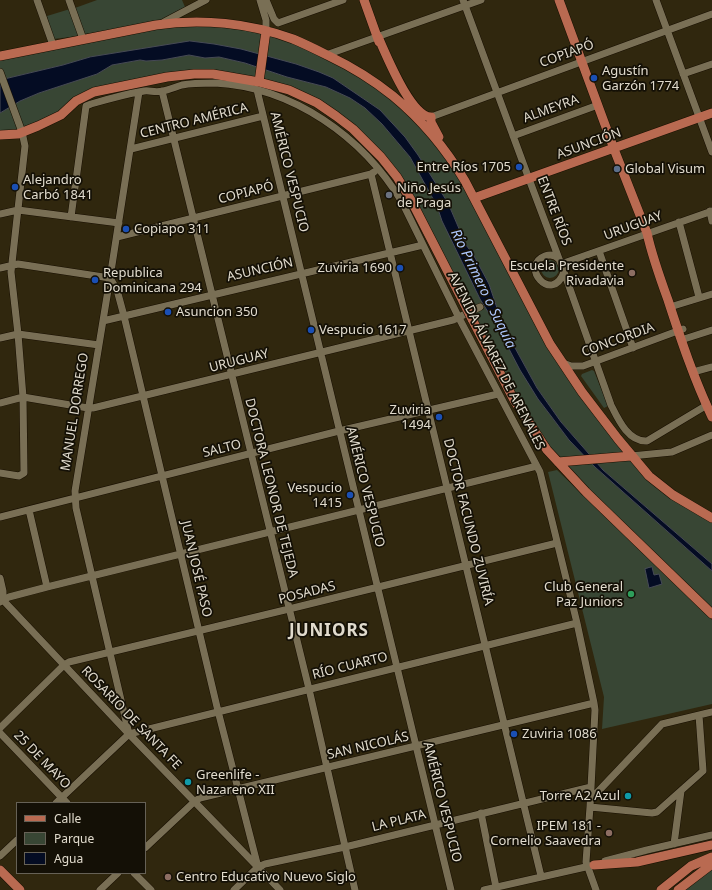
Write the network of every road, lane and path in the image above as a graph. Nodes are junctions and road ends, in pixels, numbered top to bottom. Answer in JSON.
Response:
{"nodes":[{"id":1,"x":37,"y":0,"type":"edge"},
{"id":2,"x":69,"y":0,"type":"edge"},
{"id":3,"x":206,"y":0,"type":"edge"},
{"id":4,"x":260,"y":0,"type":"edge"},
{"id":5,"x":266,"y":0,"type":"edge"},
{"id":6,"x":344,"y":0,"type":"edge"},
{"id":7,"x":364,"y":0,"type":"edge"},
{"id":8,"x":481,"y":0,"type":"edge"},
{"id":9,"x":559,"y":0,"type":"edge"},
{"id":10,"x":656,"y":0,"type":"edge"},
{"id":11,"x":464,"y":3,"type":"edge"},
{"id":12,"x":712,"y":14,"type":"edge"},
{"id":13,"x":156,"y":25,"type":"junction"},
{"id":14,"x":668,"y":31,"type":"junction"},
{"id":15,"x":265,"y":34,"type":"junction"},
{"id":16,"x":378,"y":37,"type":"junction"},
{"id":17,"x":83,"y":39,"type":"junction"},
{"id":18,"x":53,"y":45,"type":"junction"},
{"id":19,"x":326,"y":55,"type":"junction"},
{"id":20,"x":0,"y":56,"type":"edge"},
{"id":21,"x":582,"y":62,"type":"junction"},
{"id":22,"x":712,"y":64,"type":"edge"},
{"id":23,"x":0,"y":72,"type":"edge"},
{"id":24,"x":683,"y":74,"type":"junction"},
{"id":25,"x":259,"y":82,"type":"junction"},
{"id":26,"x":162,"y":91,"type":"junction"},
{"id":27,"x":139,"y":92,"type":"junction"},
{"id":28,"x":497,"y":92,"type":"junction"},
{"id":29,"x":598,"y":105,"type":"junction"},
{"id":30,"x":712,"y":113,"type":"edge"},
{"id":31,"x":263,"y":116,"type":"junction"},
{"id":32,"x":431,"y":117,"type":"junction"},
{"id":33,"x":700,"y":118,"type":"junction"},
{"id":34,"x":419,"y":120,"type":"junction"},
{"id":35,"x":21,"y":128,"type":"junction"},
{"id":36,"x":0,"y":135,"type":"edge"},
{"id":37,"x":513,"y":136,"type":"junction"},
{"id":38,"x":174,"y":138,"type":"junction"},
{"id":39,"x":131,"y":149,"type":"junction"},
{"id":40,"x":614,"y":149,"type":"junction"},
{"id":41,"x":712,"y":152,"type":"edge"},
{"id":42,"x":452,"y":162,"type":"junction"},
{"id":43,"x":379,"y":169,"type":"junction"},
{"id":44,"x":371,"y":174,"type":"junction"},
{"id":45,"x":529,"y":179,"type":"junction"},
{"id":46,"x":282,"y":197,"type":"junction"},
{"id":47,"x":474,"y":198,"type":"junction"},
{"id":48,"x":18,"y":210,"type":"junction"},
{"id":49,"x":711,"y":211,"type":"edge"},
{"id":50,"x":0,"y":214,"type":"edge"},
{"id":51,"x":71,"y":216,"type":"junction"},
{"id":52,"x":194,"y":218,"type":"junction"},
{"id":53,"x":712,"y":220,"type":"edge"},
{"id":54,"x":679,"y":222,"type":"junction"},
{"id":55,"x":119,"y":223,"type":"junction"},
{"id":56,"x":647,"y":233,"type":"junction"},
{"id":57,"x":117,"y":237,"type":"junction"},
{"id":58,"x":423,"y":245,"type":"junction"},
{"id":59,"x":599,"y":251,"type":"junction"},
{"id":60,"x":390,"y":253,"type":"junction"},
{"id":61,"x":560,"y":261,"type":"junction"},
{"id":62,"x":11,"y":265,"type":"junction"},
{"id":63,"x":0,"y":268,"type":"edge"},
{"id":64,"x":564,"y":272,"type":"junction"},
{"id":65,"x":301,"y":274,"type":"junction"},
{"id":66,"x":110,"y":278,"type":"junction"},
{"id":67,"x":712,"y":294,"type":"edge"},
{"id":68,"x":212,"y":295,"type":"junction"},
{"id":69,"x":699,"y":297,"type":"junction"},
{"id":70,"x":672,"y":306,"type":"junction"},
{"id":71,"x":480,"y":307,"type":"dead end"},
{"id":72,"x":124,"y":316,"type":"junction"},
{"id":73,"x":459,"y":318,"type":"junction"},
{"id":74,"x":103,"y":321,"type":"junction"},
{"id":75,"x":680,"y":330,"type":"junction"},
{"id":76,"x":712,"y":330,"type":"edge"},
{"id":77,"x":410,"y":331,"type":"junction"},
{"id":78,"x":18,"y":334,"type":"junction"},
{"id":79,"x":0,"y":338,"type":"edge"},
{"id":80,"x":684,"y":339,"type":"junction"},
{"id":81,"x":98,"y":344,"type":"junction"},
{"id":82,"x":633,"y":348,"type":"junction"},
{"id":83,"x":320,"y":353,"type":"junction"},
{"id":84,"x":561,"y":361,"type":"junction"},
{"id":85,"x":596,"y":362,"type":"junction"},
{"id":86,"x":712,"y":367,"type":"edge"},
{"id":87,"x":696,"y":372,"type":"junction"},
{"id":88,"x":232,"y":375,"type":"junction"},
{"id":89,"x":498,"y":394,"type":"junction"},
{"id":90,"x":143,"y":396,"type":"junction"},
{"id":91,"x":22,"y":397,"type":"junction"},
{"id":92,"x":0,"y":403,"type":"edge"},
{"id":93,"x":710,"y":406,"type":"edge"},
{"id":94,"x":88,"y":408,"type":"junction"},
{"id":95,"x":428,"y":410,"type":"junction"},
{"id":96,"x":712,"y":417,"type":"edge"},
{"id":97,"x":339,"y":431,"type":"junction"},
{"id":98,"x":712,"y":435,"type":"edge"},
{"id":99,"x":250,"y":454,"type":"junction"},
{"id":100,"x":629,"y":456,"type":"junction"},
{"id":101,"x":561,"y":462,"type":"junction"},
{"id":102,"x":537,"y":466,"type":"junction"},
{"id":103,"x":0,"y":473,"type":"edge"},
{"id":104,"x":162,"y":477,"type":"junction"},
{"id":105,"x":448,"y":488,"type":"junction"},
{"id":106,"x":75,"y":499,"type":"junction"},
{"id":107,"x":29,"y":510,"type":"junction"},
{"id":108,"x":359,"y":510,"type":"junction"},
{"id":109,"x":0,"y":517,"type":"edge"},
{"id":110,"x":712,"y":518,"type":"edge"},
{"id":111,"x":270,"y":532,"type":"junction"},
{"id":112,"x":557,"y":543,"type":"junction"},
{"id":113,"x":181,"y":554,"type":"junction"},
{"id":114,"x":466,"y":566,"type":"junction"},
{"id":115,"x":92,"y":576,"type":"junction"},
{"id":116,"x":0,"y":578,"type":"edge"},
{"id":117,"x":47,"y":587,"type":"junction"},
{"id":118,"x":377,"y":588,"type":"junction"},
{"id":119,"x":1,"y":599,"type":"edge"},
{"id":120,"x":289,"y":609,"type":"junction"},
{"id":121,"x":712,"y":614,"type":"edge"},
{"id":122,"x":577,"y":623,"type":"junction"},
{"id":123,"x":198,"y":630,"type":"junction"},
{"id":124,"x":486,"y":645,"type":"junction"},
{"id":125,"x":110,"y":652,"type":"junction"},
{"id":126,"x":64,"y":666,"type":"junction"},
{"id":127,"x":396,"y":667,"type":"junction"},
{"id":128,"x":309,"y":689,"type":"junction"},
{"id":129,"x":594,"y":703,"type":"junction"},
{"id":130,"x":218,"y":711,"type":"junction"},
{"id":131,"x":712,"y":712,"type":"edge"},
{"id":132,"x":699,"y":715,"type":"junction"},
{"id":133,"x":505,"y":725,"type":"junction"},
{"id":134,"x":0,"y":728,"type":"edge"},
{"id":135,"x":0,"y":733,"type":"edge"},
{"id":136,"x":129,"y":734,"type":"junction"},
{"id":137,"x":416,"y":747,"type":"junction"},
{"id":138,"x":327,"y":768,"type":"junction"},
{"id":139,"x":591,"y":787,"type":"junction"},
{"id":140,"x":238,"y":789,"type":"junction"},
{"id":141,"x":681,"y":791,"type":"junction"},
{"id":142,"x":591,"y":799,"type":"junction"},
{"id":143,"x":65,"y":800,"type":"edge"},
{"id":144,"x":195,"y":801,"type":"junction"},
{"id":145,"x":524,"y":803,"type":"junction"},
{"id":146,"x":590,"y":807,"type":"junction"},
{"id":147,"x":481,"y":813,"type":"junction"},
{"id":148,"x":435,"y":825,"type":"junction"},
{"id":149,"x":712,"y":835,"type":"edge"},
{"id":150,"x":16,"y":841,"type":"edge"},
{"id":151,"x":674,"y":844,"type":"junction"},
{"id":152,"x":709,"y":846,"type":"edge"},
{"id":153,"x":146,"y":847,"type":"edge"},
{"id":154,"x":345,"y":847,"type":"junction"},
{"id":155,"x":0,"y":856,"type":"edge"},
{"id":156,"x":712,"y":857,"type":"edge"},
{"id":157,"x":712,"y":864,"type":"edge"},
{"id":158,"x":590,"y":866,"type":"junction"},
{"id":159,"x":258,"y":867,"type":"junction"},
{"id":160,"x":0,"y":870,"type":"edge"},
{"id":161,"x":117,"y":874,"type":"edge"},
{"id":162,"x":135,"y":874,"type":"edge"},
{"id":163,"x":542,"y":876,"type":"junction"},
{"id":164,"x":496,"y":888,"type":"edge"},
{"id":165,"x":20,"y":890,"type":"edge"},
{"id":166,"x":100,"y":890,"type":"edge"},
{"id":167,"x":151,"y":890,"type":"edge"},
{"id":168,"x":234,"y":890,"type":"edge"},
{"id":169,"x":280,"y":890,"type":"edge"},
{"id":170,"x":355,"y":890,"type":"edge"},
{"id":171,"x":451,"y":890,"type":"edge"},
{"id":172,"x":484,"y":890,"type":"edge"},
{"id":173,"x":596,"y":890,"type":"edge"},
{"id":174,"x":661,"y":890,"type":"edge"},
{"id":175,"x":678,"y":890,"type":"edge"}],
"edges":[{"from":1,"to":18,"type":"street"},
{"from":2,"to":17,"type":"street"},
{"from":3,"to":13,"type":"street"},
{"from":4,"to":15,"type":"street"},
{"from":5,"to":6,"type":"street"},
{"from":7,"to":16,"type":"main road"},
{"from":8,"to":11,"type":"street"},
{"from":9,"to":21,"type":"main road"},
{"from":10,"to":14,"type":"street"},
{"from":11,"to":16,"type":"street"},
{"from":11,"to":28,"type":"street","name":"ENTRE RÍOS"},
{"from":12,"to":14,"type":"street","name":"COPIAPÓ"},
{"from":13,"to":15,"type":"main road"},
{"from":13,"to":17,"type":"main road"},
{"from":14,"to":21,"type":"street","name":"COPIAPÓ"},
{"from":14,"to":24,"type":"street"},
{"from":15,"to":19,"type":"main road"},
{"from":15,"to":25,"type":"main road"},
{"from":16,"to":19,"type":"street"},
{"from":16,"to":32,"type":"main road"},
{"from":16,"to":34,"type":"main road"},
{"from":17,"to":18,"type":"main road"},
{"from":18,"to":20,"type":"main road"},
{"from":19,"to":34,"type":"main road"},
{"from":21,"to":28,"type":"street","name":"COPIAPÓ"},
{"from":21,"to":29,"type":"main road"},
{"from":22,"to":24,"type":"street"},
{"from":23,"to":35,"type":"street"},
{"from":24,"to":33,"type":"street"},
{"from":25,"to":26,"type":"street","name":"AVENIDA ÁLVAREZ DE ARENALES"},
{"from":25,"to":31,"type":"street","name":"AMÉRICO VESPUCIO"},
{"from":25,"to":35,"type":"main road"},
{"from":25,"to":43,"type":"street","name":"AVENIDA ÁLVAREZ DE ARENALES"},
{"from":25,"to":101,"type":"main road","bridge":true},
{"from":26,"to":27,"type":"street","name":"AVENIDA ÁLVAREZ DE ARENALES"},
{"from":26,"to":38,"type":"street","name":"DOCTORA LEONOR DE TEJEDA"},
{"from":27,"to":39,"type":"street","name":"MANUEL DORREGO"},
{"from":27,"to":51,"type":"street","name":"AVENIDA ÁLVAREZ DE ARENALES"},
{"from":28,"to":32,"type":"street","name":"COPIAPÓ"},
{"from":28,"to":37,"type":"street","name":"ENTRE RÍOS"},
{"from":29,"to":37,"type":"street","name":"ALMEYRA"},
{"from":29,"to":40,"type":"main road"},
{"from":30,"to":33,"type":"main road","name":"ASUNCIÓN"},
{"from":31,"to":38,"type":"street","name":"CENTRO AMÉRICA"},
{"from":31,"to":46,"type":"street","name":"AMÉRICO VESPUCIO"},
{"from":32,"to":42,"type":"main road"},
{"from":33,"to":40,"type":"main road","name":"ASUNCIÓN"},
{"from":33,"to":41,"type":"street"},
{"from":34,"to":42,"type":"main road"},
{"from":35,"to":36,"type":"main road"},
{"from":35,"to":48,"type":"street"},
{"from":37,"to":45,"type":"street","name":"ENTRE RÍOS"},
{"from":38,"to":39,"type":"street","name":"CENTRO AMÉRICA"},
{"from":38,"to":52,"type":"street","name":"DOCTORA LEONOR DE TEJEDA"},
{"from":39,"to":55,"type":"street","name":"MANUEL DORREGO"},
{"from":40,"to":45,"type":"main road","name":"ASUNCIÓN"},
{"from":40,"to":56,"type":"main road"},
{"from":42,"to":47,"type":"main road"},
{"from":43,"to":44,"type":"street","name":"COPIAPÓ"},
{"from":43,"to":58,"type":"street","name":"AVENIDA ÁLVAREZ DE ARENALES"},
{"from":44,"to":46,"type":"street","name":"COPIAPÓ"},
{"from":44,"to":60,"type":"street","name":"DOCTOR FACUNDO ZUVIRÍA"},
{"from":45,"to":47,"type":"main road","name":"ASUNCIÓN"},
{"from":45,"to":61,"type":"street","name":"ENTRE RÍOS"},
{"from":46,"to":52,"type":"street","name":"COPIAPÓ"},
{"from":46,"to":65,"type":"street","name":"AMÉRICO VESPUCIO"},
{"from":47,"to":84,"type":"main road"},
{"from":48,"to":50,"type":"street"},
{"from":48,"to":51,"type":"street"},
{"from":48,"to":62,"type":"street"},
{"from":49,"to":53,"type":"street"},
{"from":49,"to":54,"type":"street","name":"URUGUAY"},
{"from":51,"to":55,"type":"street"},
{"from":52,"to":57,"type":"street","name":"COPIAPÓ"},
{"from":52,"to":68,"type":"street","name":"DOCTORA LEONOR DE TEJEDA"},
{"from":54,"to":56,"type":"street","name":"URUGUAY"},
{"from":54,"to":69,"type":"street"},
{"from":55,"to":57,"type":"street","name":"MANUEL DORREGO"},
{"from":56,"to":59,"type":"street","name":"URUGUAY"},
{"from":56,"to":70,"type":"main road"},
{"from":57,"to":66,"type":"street","name":"MANUEL DORREGO"},
{"from":58,"to":60,"type":"street","name":"ASUNCIÓN"},
{"from":58,"to":73,"type":"street","name":"AVENIDA ÁLVAREZ DE ARENALES"},
{"from":59,"to":61,"type":"street","name":"URUGUAY"},
{"from":59,"to":82,"type":"street"},
{"from":60,"to":65,"type":"street","name":"ASUNCIÓN"},
{"from":60,"to":77,"type":"street","name":"DOCTOR FACUNDO ZUVIRÍA"},
{"from":61,"to":64,"type":"street","name":"ENTRE RÍOS"},
{"from":61,"to":64,"type":"street","name":"URUGUAY"},
{"from":62,"to":63,"type":"street"},
{"from":62,"to":66,"type":"street"},
{"from":62,"to":78,"type":"street"},
{"from":64,"to":85,"type":"street","name":"ENTRE RÍOS"},
{"from":65,"to":68,"type":"street","name":"ASUNCIÓN"},
{"from":65,"to":83,"type":"street","name":"AMÉRICO VESPUCIO"},
{"from":66,"to":72,"type":"street","name":"JUAN JOSÉ PASO"},
{"from":66,"to":74,"type":"street","name":"MANUEL DORREGO"},
{"from":67,"to":69,"type":"street"},
{"from":68,"to":72,"type":"street","name":"ASUNCIÓN"},
{"from":68,"to":88,"type":"street","name":"DOCTORA LEONOR DE TEJEDA"},
{"from":69,"to":70,"type":"street"},
{"from":70,"to":75,"type":"main road"},
{"from":71,"to":73,"type":"street","name":"URUGUAY"},
{"from":72,"to":74,"type":"street","name":"ASUNCIÓN"},
{"from":72,"to":90,"type":"street","name":"JUAN JOSÉ PASO"},
{"from":73,"to":77,"type":"street","name":"URUGUAY"},
{"from":73,"to":89,"type":"street","name":"AVENIDA ÁLVAREZ DE ARENALES"},
{"from":74,"to":81,"type":"street","name":"MANUEL DORREGO"},
{"from":75,"to":80,"type":"main road"},
{"from":75,"to":82,"type":"street","name":"CONCORDIA"},
{"from":76,"to":80,"type":"street"},
{"from":77,"to":83,"type":"street","name":"URUGUAY"},
{"from":77,"to":95,"type":"street","name":"DOCTOR FACUNDO ZUVIRÍA"},
{"from":78,"to":79,"type":"street"},
{"from":78,"to":81,"type":"street"},
{"from":78,"to":91,"type":"street"},
{"from":80,"to":87,"type":"main road"},
{"from":81,"to":94,"type":"street","name":"MANUEL DORREGO"},
{"from":82,"to":85,"type":"street","name":"CONCORDIA"},
{"from":83,"to":88,"type":"street","name":"URUGUAY"},
{"from":83,"to":97,"type":"street","name":"AMÉRICO VESPUCIO"},
{"from":84,"to":85,"type":"street","name":"CONCORDIA"},
{"from":84,"to":100,"type":"main road"},
{"from":85,"to":93,"type":"street","name":"ENTRE RÍOS"},
{"from":86,"to":87,"type":"street"},
{"from":87,"to":93,"type":"main road"},
{"from":88,"to":90,"type":"street","name":"URUGUAY"},
{"from":88,"to":99,"type":"street","name":"DOCTORA LEONOR DE TEJEDA"},
{"from":89,"to":95,"type":"street","name":"SALTO"},
{"from":89,"to":102,"type":"street","name":"AVENIDA ÁLVAREZ DE ARENALES"},
{"from":90,"to":94,"type":"street","name":"URUGUAY"},
{"from":90,"to":104,"type":"street","name":"JUAN JOSÉ PASO"},
{"from":91,"to":92,"type":"street","name":"URUGUAY"},
{"from":91,"to":94,"type":"street","name":"URUGUAY"},
{"from":91,"to":103,"type":"street"},
{"from":93,"to":96,"type":"main road"},
{"from":94,"to":106,"type":"street","name":"MANUEL DORREGO"},
{"from":95,"to":97,"type":"street","name":"SALTO"},
{"from":95,"to":105,"type":"street","name":"DOCTOR FACUNDO ZUVIRÍA"},
{"from":97,"to":99,"type":"street","name":"SALTO"},
{"from":97,"to":108,"type":"street","name":"AMÉRICO VESPUCIO"},
{"from":98,"to":100,"type":"street"},
{"from":99,"to":104,"type":"street","name":"SALTO"},
{"from":99,"to":111,"type":"street","name":"DOCTORA LEONOR DE TEJEDA"},
{"from":100,"to":101,"type":"main road"},
{"from":100,"to":110,"type":"main road"},
{"from":101,"to":121,"type":"main road"},
{"from":102,"to":105,"type":"street"},
{"from":102,"to":112,"type":"street","name":"AVENIDA ÁLVAREZ DE ARENALES"},
{"from":104,"to":106,"type":"street","name":"SALTO"},
{"from":104,"to":113,"type":"street","name":"JUAN JOSÉ PASO"},
{"from":105,"to":108,"type":"street"},
{"from":105,"to":114,"type":"street","name":"DOCTOR FACUNDO ZUVIRÍA"},
{"from":106,"to":107,"type":"street","name":"SALTO"},
{"from":106,"to":115,"type":"street","name":"MANUEL DORREGO"},
{"from":107,"to":109,"type":"street","name":"SALTO"},
{"from":107,"to":117,"type":"street"},
{"from":108,"to":111,"type":"street"},
{"from":108,"to":118,"type":"street","name":"AMÉRICO VESPUCIO"},
{"from":111,"to":113,"type":"street"},
{"from":111,"to":120,"type":"street","name":"DOCTORA LEONOR DE TEJEDA"},
{"from":112,"to":114,"type":"street","name":"POSADAS"},
{"from":112,"to":122,"type":"street","name":"AVENIDA ÁLVAREZ DE ARENALES"},
{"from":113,"to":115,"type":"street"},
{"from":113,"to":123,"type":"street","name":"JUAN JOSÉ PASO"},
{"from":114,"to":118,"type":"street","name":"POSADAS"},
{"from":114,"to":124,"type":"street","name":"DOCTOR FACUNDO ZUVIRÍA"},
{"from":115,"to":117,"type":"street"},
{"from":115,"to":125,"type":"street","name":"MANUEL DORREGO"},
{"from":116,"to":119,"type":"street"},
{"from":117,"to":119,"type":"street"},
{"from":118,"to":120,"type":"street","name":"POSADAS"},
{"from":118,"to":127,"type":"street","name":"AMÉRICO VESPUCIO"},
{"from":119,"to":126,"type":"street","name":"ROSARIO DE SANTA FE"},
{"from":120,"to":123,"type":"street","name":"POSADAS"},
{"from":120,"to":128,"type":"street","name":"DOCTORA LEONOR DE TEJEDA"},
{"from":122,"to":124,"type":"street","name":"RÍO CUARTO"},
{"from":122,"to":129,"type":"street","name":"AVENIDA ÁLVAREZ DE ARENALES"},
{"from":123,"to":125,"type":"street","name":"POSADAS"},
{"from":123,"to":130,"type":"street","name":"JUAN JOSÉ PASO"},
{"from":124,"to":127,"type":"street","name":"RÍO CUARTO"},
{"from":124,"to":133,"type":"street","name":"DOCTOR FACUNDO ZUVIRÍA"},
{"from":125,"to":126,"type":"street","name":"POSADAS"},
{"from":125,"to":136,"type":"street","name":"MANUEL DORREGO"},
{"from":126,"to":134,"type":"street"},
{"from":126,"to":136,"type":"street","name":"ROSARIO DE SANTA FE"},
{"from":127,"to":128,"type":"street","name":"RÍO CUARTO"},
{"from":127,"to":137,"type":"street","name":"AMÉRICO VESPUCIO"},
{"from":128,"to":130,"type":"street","name":"RÍO CUARTO"},
{"from":128,"to":138,"type":"street","name":"DOCTORA LEONOR DE TEJEDA"},
{"from":129,"to":133,"type":"street","name":"SAN NICOLÁS"},
{"from":129,"to":139,"type":"street","name":"AVENIDA ÁLVAREZ DE ARENALES"},
{"from":130,"to":136,"type":"street","name":"RÍO CUARTO"},
{"from":130,"to":140,"type":"street","name":"JUAN JOSÉ PASO"},
{"from":131,"to":132,"type":"street"},
{"from":132,"to":141,"type":"street"},
{"from":132,"to":142,"type":"street"},
{"from":133,"to":137,"type":"street","name":"SAN NICOLÁS"},
{"from":133,"to":145,"type":"street","name":"DOCTOR FACUNDO ZUVIRÍA"},
{"from":135,"to":143,"type":"street","name":"25 DE MAYO"},
{"from":136,"to":143,"type":"street"},
{"from":136,"to":144,"type":"street","name":"ROSARIO DE SANTA FE"},
{"from":137,"to":138,"type":"street","name":"SAN NICOLÁS"},
{"from":137,"to":148,"type":"street","name":"AMÉRICO VESPUCIO"},
{"from":138,"to":140,"type":"street","name":"SAN NICOLÁS"},
{"from":138,"to":154,"type":"street","name":"DOCTORA LEONOR DE TEJEDA"},
{"from":139,"to":142,"type":"street","name":"AVENIDA ÁLVAREZ DE ARENALES"},
{"from":139,"to":145,"type":"street","name":"LA PLATA"},
{"from":140,"to":144,"type":"street","name":"SAN NICOLÁS"},
{"from":140,"to":159,"type":"street","name":"JUAN JOSÉ PASO"},
{"from":141,"to":146,"type":"street"},
{"from":141,"to":151,"type":"street"},
{"from":142,"to":146,"type":"street","name":"AVENIDA ÁLVAREZ DE ARENALES"},
{"from":144,"to":153,"type":"street"},
{"from":144,"to":159,"type":"street","name":"ROSARIO DE SANTA FE"},
{"from":145,"to":147,"type":"street","name":"LA PLATA"},
{"from":145,"to":163,"type":"street","name":"DOCTOR FACUNDO ZUVIRÍA"},
{"from":146,"to":158,"type":"street","name":"AVENIDA ÁLVAREZ DE ARENALES"},
{"from":147,"to":148,"type":"street","name":"LA PLATA"},
{"from":147,"to":164,"type":"street"},
{"from":148,"to":154,"type":"street","name":"LA PLATA"},
{"from":148,"to":171,"type":"street","name":"AMÉRICO VESPUCIO"},
{"from":149,"to":151,"type":"street"},
{"from":150,"to":155,"type":"street"},
{"from":151,"to":158,"type":"street"},
{"from":152,"to":158,"type":"main road"},
{"from":154,"to":159,"type":"street","name":"LA PLATA"},
{"from":154,"to":170,"type":"street","name":"DOCTORA LEONOR DE TEJEDA"},
{"from":156,"to":174,"type":"main road"},
{"from":157,"to":175,"type":"main road"},
{"from":158,"to":163,"type":"street"},
{"from":158,"to":173,"type":"street","name":"AVENIDA ÁLVAREZ DE ARENALES"},
{"from":159,"to":168,"type":"street"},
{"from":159,"to":169,"type":"street","name":"ROSARIO DE SANTA FE"},
{"from":160,"to":165,"type":"main road"},
{"from":161,"to":166,"type":"street"},
{"from":162,"to":167,"type":"street"},
{"from":163,"to":164,"type":"street"},
{"from":164,"to":172,"type":"street"}]}
